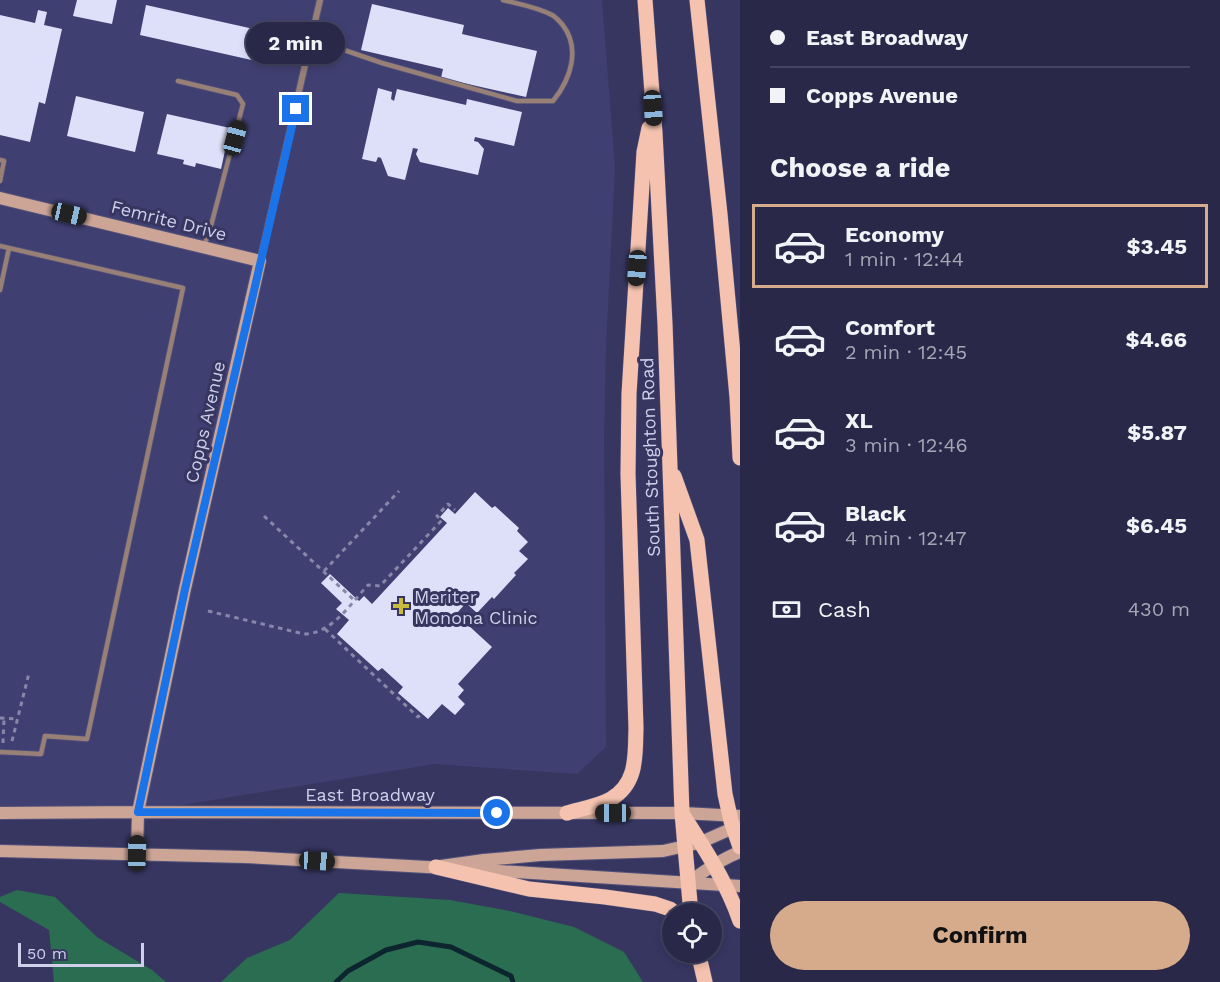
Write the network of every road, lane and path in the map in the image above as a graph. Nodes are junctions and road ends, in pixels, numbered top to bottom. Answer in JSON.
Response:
{"nodes":[{"id":1,"x":320,"y":0,"type":"edge"},
{"id":2,"x":502,"y":0,"type":"edge"},
{"id":3,"x":645,"y":0,"type":"edge"},
{"id":4,"x":697,"y":0,"type":"edge"},
{"id":5,"x":312,"y":39,"type":"junction"},
{"id":6,"x":178,"y":81,"type":"dead end"},
{"id":7,"x":653,"y":108,"type":"junction"},
{"id":8,"x":0,"y":160,"type":"edge"},
{"id":9,"x":0,"y":181,"type":"edge"},
{"id":10,"x":0,"y":198,"type":"edge"},
{"id":11,"x":0,"y":246,"type":"edge"},
{"id":12,"x":204,"y":247,"type":"junction"},
{"id":13,"x":9,"y":248,"type":"junction"},
{"id":14,"x":260,"y":261,"type":"junction"},
{"id":15,"x":0,"y":290,"type":"edge"},
{"id":16,"x":740,"y":458,"type":"edge"},
{"id":17,"x":670,"y":464,"type":"junction"},
{"id":18,"x":399,"y":490,"type":"dead end"},
{"id":19,"x":455,"y":510,"type":"dead end"},
{"id":20,"x":264,"y":516,"type":"dead end"},
{"id":21,"x":324,"y":571,"type":"junction"},
{"id":22,"x":354,"y":600,"type":"junction"},
{"id":23,"x":208,"y":611,"type":"dead end"},
{"id":24,"x":325,"y":629,"type":"junction"},
{"id":25,"x":29,"y":673,"type":"dead end"},
{"id":26,"x":423,"y":712,"type":"dead end"},
{"id":27,"x":2,"y":718,"type":"edge"},
{"id":28,"x":18,"y":719,"type":"junction"},
{"id":29,"x":1,"y":740,"type":"edge"},
{"id":30,"x":1,"y":752,"type":"edge"},
{"id":31,"x":138,"y":812,"type":"junction"},
{"id":32,"x":0,"y":813,"type":"edge"},
{"id":33,"x":567,"y":813,"type":"junction"},
{"id":34,"x":682,"y":813,"type":"junction"},
{"id":35,"x":736,"y":821,"type":"edge"},
{"id":36,"x":701,"y":842,"type":"junction"},
{"id":37,"x":685,"y":846,"type":"junction"},
{"id":38,"x":740,"y":847,"type":"edge"},
{"id":39,"x":0,"y":851,"type":"edge"},
{"id":40,"x":740,"y":852,"type":"edge"},
{"id":41,"x":137,"y":853,"type":"junction"},
{"id":42,"x":715,"y":865,"type":"junction"},
{"id":43,"x":436,"y":867,"type":"junction"},
{"id":44,"x":688,"y":883,"type":"junction"},
{"id":45,"x":733,"y":886,"type":"edge"},
{"id":46,"x":690,"y":903,"type":"edge"},
{"id":47,"x":662,"y":906,"type":"edge"},
{"id":48,"x":740,"y":921,"type":"edge"},
{"id":49,"x":701,"y":963,"type":"edge"},
{"id":50,"x":705,"y":982,"type":"edge"}],
"edges":[{"from":1,"to":5,"type":"street","name":"Copps Avenue"},
{"from":2,"to":5,"type":"lane"},
{"from":3,"to":7,"type":"main road","name":"South Stoughton Road"},
{"from":4,"to":16,"type":"main road"},
{"from":5,"to":14,"type":"street","name":"Copps Avenue"},
{"from":6,"to":12,"type":"lane"},
{"from":7,"to":17,"type":"main road","name":"South Stoughton Road"},
{"from":7,"to":33,"type":"main road"},
{"from":8,"to":9,"type":"lane"},
{"from":10,"to":12,"type":"street","name":"Femrite Drive"},
{"from":11,"to":13,"type":"lane"},
{"from":12,"to":14,"type":"street","name":"Femrite Drive"},
{"from":13,"to":15,"type":"lane"},
{"from":13,"to":30,"type":"lane"},
{"from":14,"to":31,"type":"street","name":"Copps Avenue"},
{"from":17,"to":34,"type":"main road","name":"South Stoughton Road"},
{"from":17,"to":35,"type":"main road"},
{"from":18,"to":21,"type":"path"},
{"from":19,"to":22,"type":"path"},
{"from":20,"to":21,"type":"path"},
{"from":21,"to":22,"type":"path"},
{"from":22,"to":24,"type":"path"},
{"from":23,"to":24,"type":"path"},
{"from":24,"to":26,"type":"path"},
{"from":25,"to":28,"type":"path"},
{"from":27,"to":28,"type":"path"},
{"from":27,"to":29,"type":"path"},
{"from":28,"to":29,"type":"path"},
{"from":29,"to":30,"type":"path"},
{"from":31,"to":32,"type":"street","name":"East Broadway"},
{"from":31,"to":33,"type":"street","name":"East Broadway"},
{"from":31,"to":41,"type":"street","name":"Copps Avenue"},
{"from":33,"to":34,"type":"street","name":"East Broadway"},
{"from":34,"to":35,"type":"street","name":"East Broadway"},
{"from":34,"to":36,"type":"main road"},
{"from":34,"to":37,"type":"main road","name":"South Stoughton Road"},
{"from":35,"to":36,"type":"street"},
{"from":35,"to":38,"type":"main road"},
{"from":36,"to":37,"type":"street"},
{"from":36,"to":42,"type":"main road"},
{"from":37,"to":43,"type":"street"},
{"from":37,"to":44,"type":"main road","name":"South Stoughton Road"},
{"from":39,"to":41,"type":"street"},
{"from":40,"to":42,"type":"street"},
{"from":41,"to":43,"type":"street"},
{"from":42,"to":44,"type":"street"},
{"from":42,"to":45,"type":"main road"},
{"from":43,"to":44,"type":"street"},
{"from":43,"to":47,"type":"main road"},
{"from":44,"to":45,"type":"street"},
{"from":44,"to":46,"type":"main road","name":"South Stoughton Road"},
{"from":45,"to":48,"type":"main road"},
{"from":49,"to":50,"type":"main road"}]}
